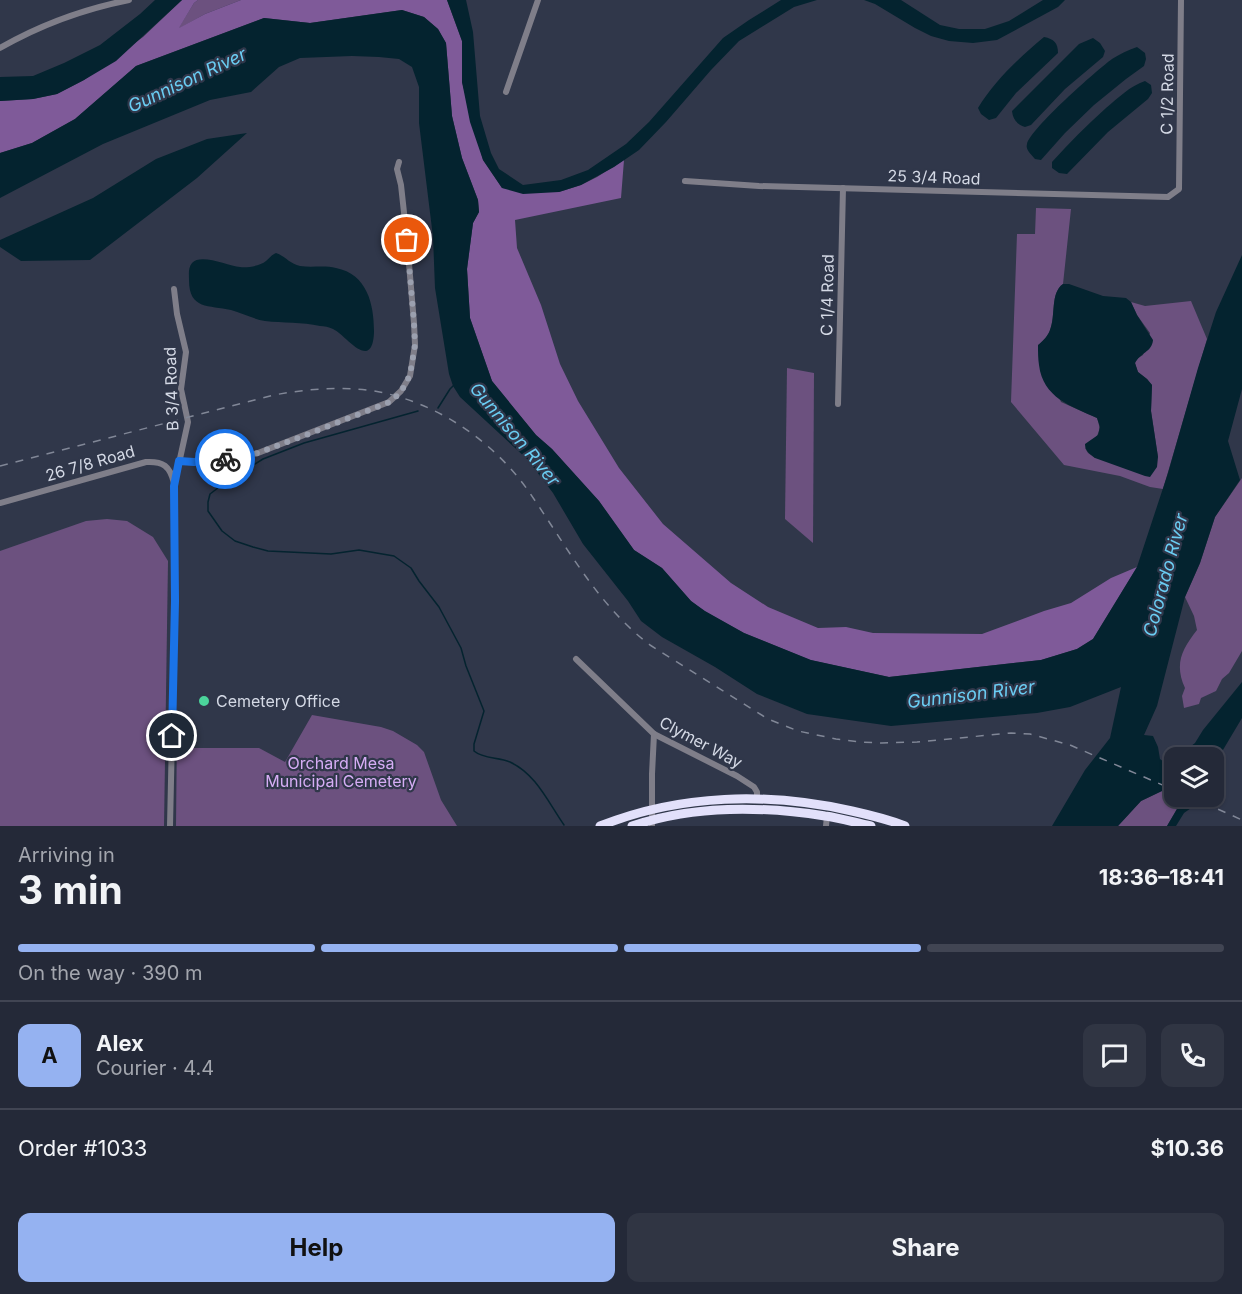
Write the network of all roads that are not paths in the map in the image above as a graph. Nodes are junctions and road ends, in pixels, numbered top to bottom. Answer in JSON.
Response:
{"nodes":[{"id":1,"x":129,"y":0,"type":"edge"},
{"id":2,"x":538,"y":0,"type":"edge"},
{"id":3,"x":1181,"y":0,"type":"edge"},
{"id":4,"x":0,"y":48,"type":"edge"},
{"id":5,"x":506,"y":92,"type":"dead end"},
{"id":6,"x":399,"y":162,"type":"dead end"},
{"id":7,"x":685,"y":181,"type":"dead end"},
{"id":8,"x":843,"y":188,"type":"junction"},
{"id":9,"x":1179,"y":189,"type":"joint"},
{"id":10,"x":174,"y":289,"type":"dead end"},
{"id":11,"x":838,"y":404,"type":"dead end"},
{"id":12,"x":179,"y":461,"type":"junction"},
{"id":13,"x":174,"y":486,"type":"junction"},
{"id":14,"x":0,"y":503,"type":"edge"},
{"id":15,"x":576,"y":659,"type":"dead end"},
{"id":16,"x":654,"y":734,"type":"junction"},
{"id":17,"x":741,"y":798,"type":"junction"},
{"id":18,"x":757,"y":799,"type":"junction"},
{"id":19,"x":821,"y":804,"type":"junction"},
{"id":20,"x":745,"y":808,"type":"junction"},
{"id":21,"x":652,"y":809,"type":"junction"},
{"id":22,"x":826,"y":821,"type":"edge"},
{"id":23,"x":652,"y":823,"type":"edge"},
{"id":24,"x":170,"y":826,"type":"edge"},
{"id":25,"x":600,"y":826,"type":"edge"},
{"id":26,"x":632,"y":826,"type":"edge"},
{"id":27,"x":871,"y":826,"type":"edge"},
{"id":28,"x":893,"y":826,"type":"edge"},
{"id":29,"x":905,"y":826,"type":"edge"}],
"edges":[{"from":1,"to":4,"type":"street"},
{"from":2,"to":5,"type":"street"},
{"from":3,"to":9,"type":"street","name":"C 1/2 Road"},
{"from":6,"to":12,"type":"street"},
{"from":7,"to":8,"type":"street","name":"25 3/4 Road"},
{"from":8,"to":9,"type":"street","name":"25 3/4 Road"},
{"from":8,"to":11,"type":"street","name":"C 1/4 Road"},
{"from":10,"to":12,"type":"street","name":"B 3/4 Road"},
{"from":12,"to":13,"type":"street","name":"B 3/4 Road"},
{"from":13,"to":14,"type":"street","name":"26 7/8 Road"},
{"from":13,"to":24,"type":"street","name":"B 3/4 Road"},
{"from":15,"to":16,"type":"street","name":"Clymer Way"},
{"from":16,"to":18,"type":"street","name":"Clymer Way"},
{"from":16,"to":21,"type":"street"},
{"from":17,"to":18,"type":"highway"},
{"from":17,"to":21,"type":"highway"},
{"from":17,"to":23,"type":"highway"},
{"from":18,"to":19,"type":"highway"},
{"from":19,"to":20,"type":"highway"},
{"from":19,"to":29,"type":"highway"},
{"from":20,"to":22,"type":"highway"},
{"from":20,"to":23,"type":"highway"},
{"from":21,"to":23,"type":"street"},
{"from":21,"to":25,"type":"highway"},
{"from":22,"to":27,"type":"highway"},
{"from":22,"to":28,"type":"highway"},
{"from":23,"to":26,"type":"highway"}]}
